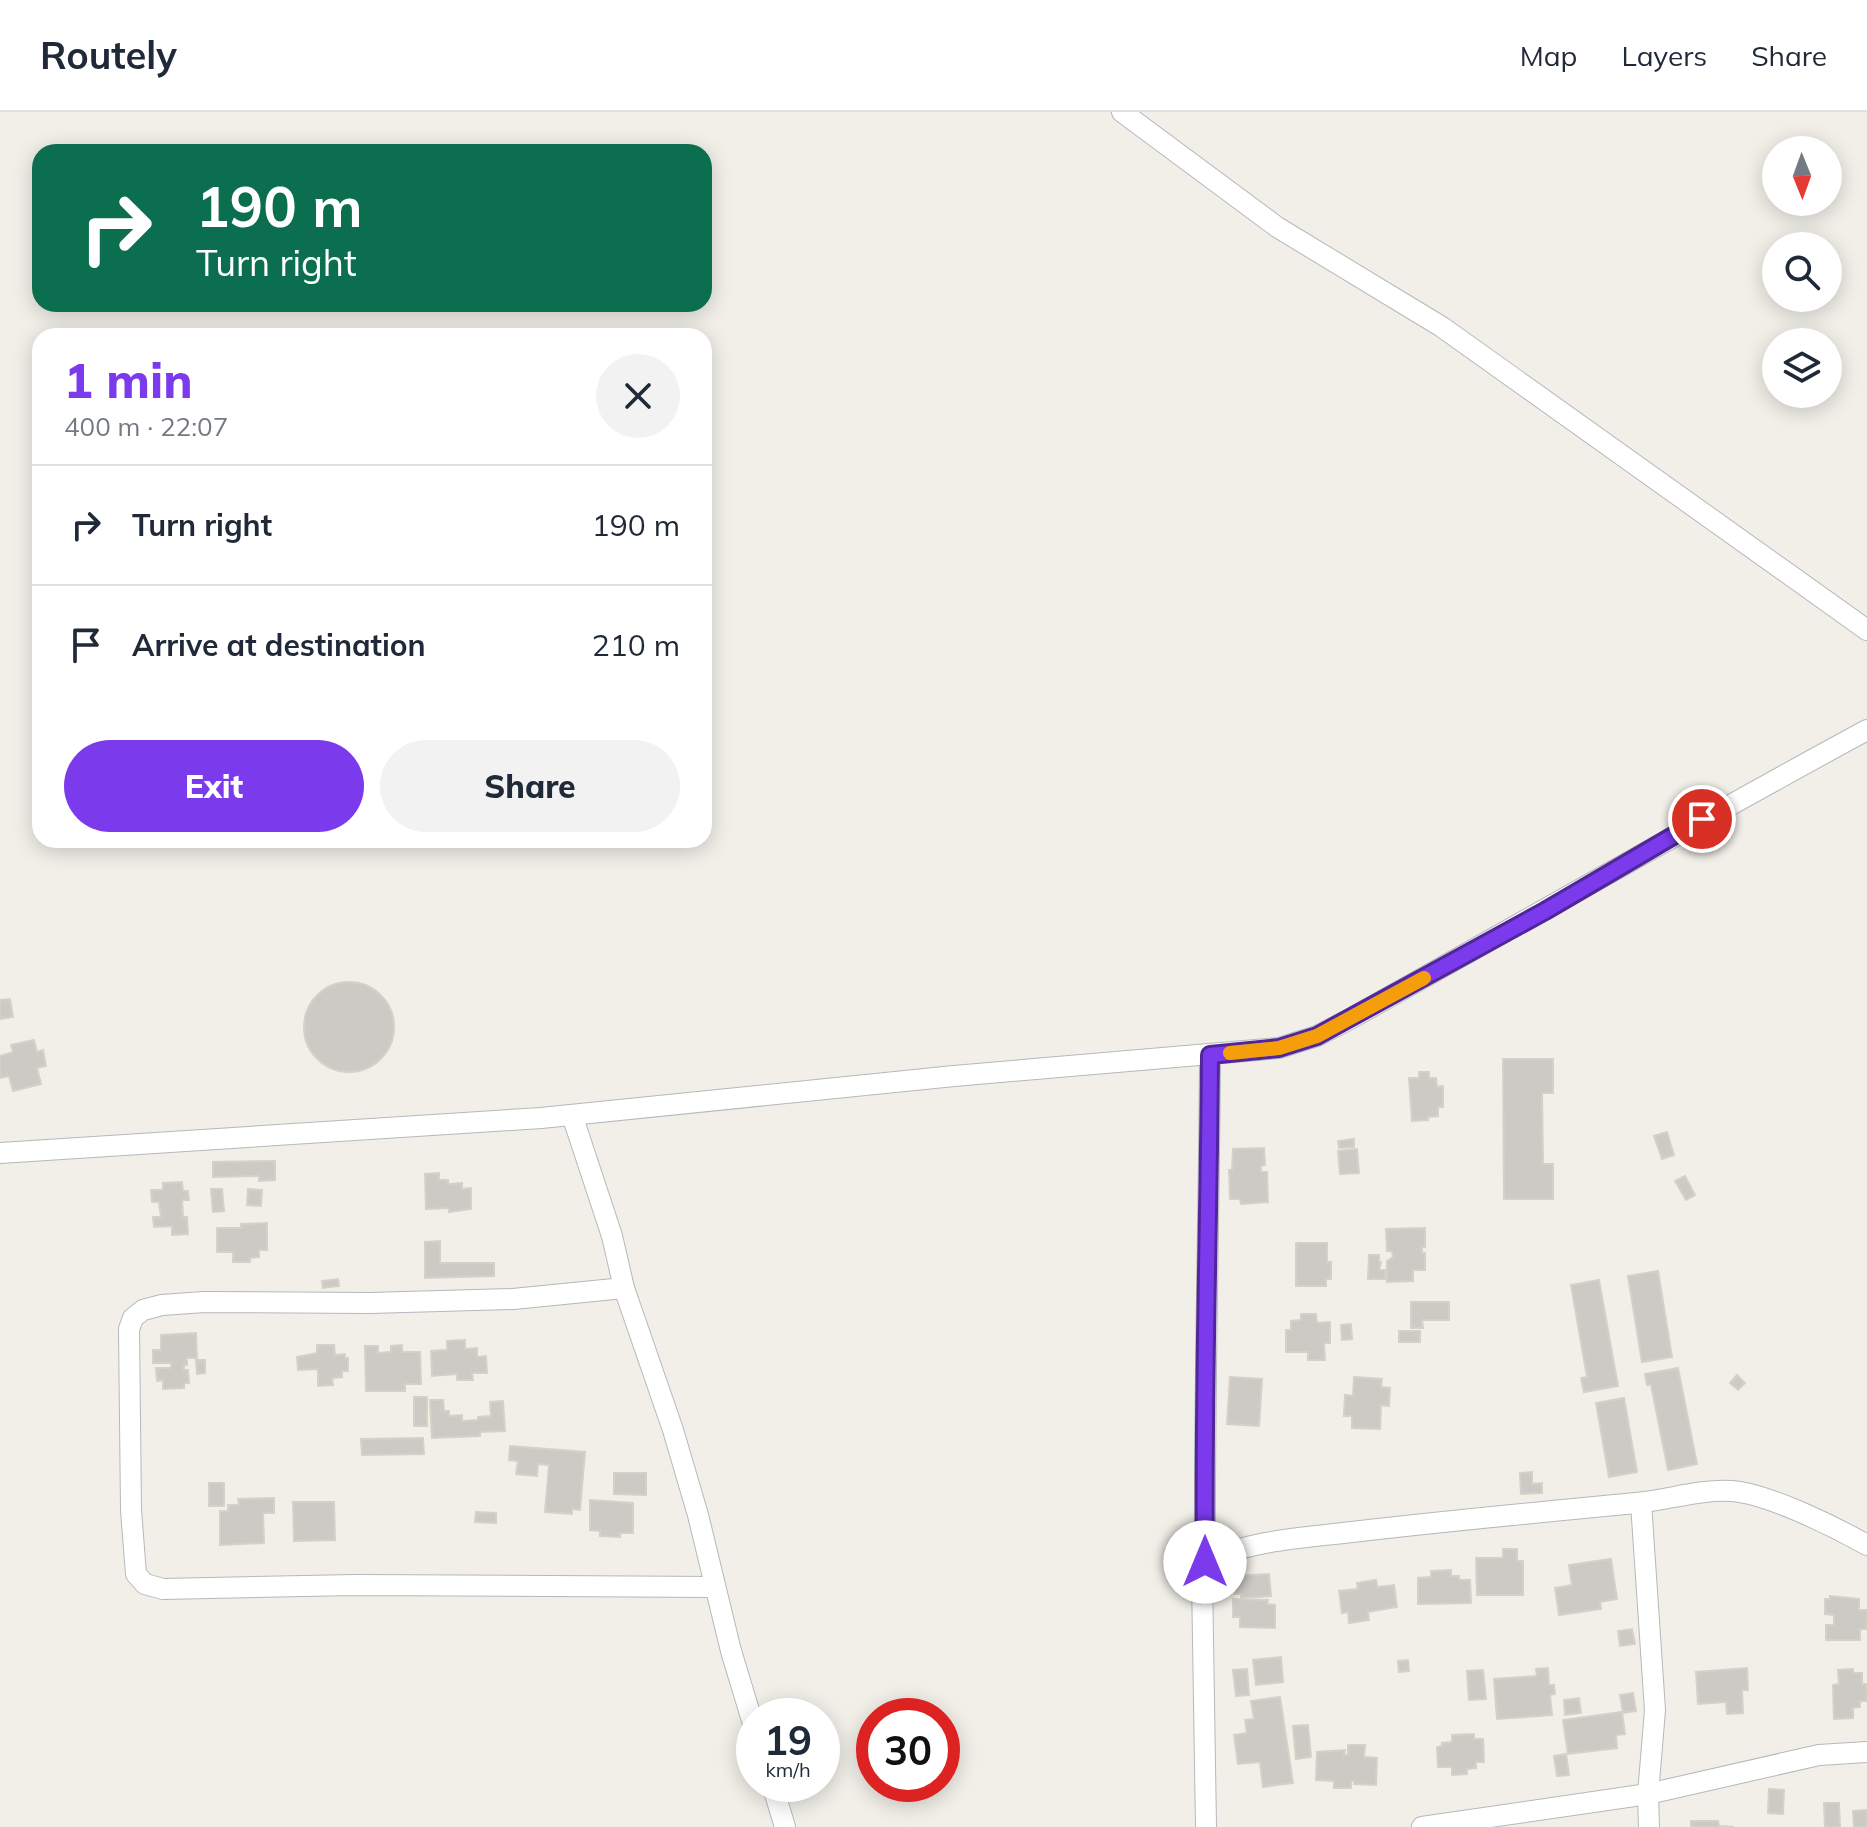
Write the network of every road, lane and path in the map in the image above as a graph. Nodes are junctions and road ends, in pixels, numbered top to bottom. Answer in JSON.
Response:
{"nodes":[{"id":1,"x":1122,"y":112,"type":"edge"},
{"id":2,"x":1867,"y":630,"type":"edge"},
{"id":3,"x":1867,"y":730,"type":"edge"},
{"id":4,"x":1210,"y":1055,"type":"junction"},
{"id":5,"x":572,"y":1115,"type":"junction"},
{"id":6,"x":0,"y":1153,"type":"edge"},
{"id":7,"x":624,"y":1288,"type":"junction"},
{"id":8,"x":1641,"y":1503,"type":"junction"},
{"id":9,"x":1867,"y":1545,"type":"edge"},
{"id":10,"x":1205,"y":1562,"type":"junction"},
{"id":11,"x":714,"y":1587,"type":"junction"},
{"id":12,"x":746,"y":1698,"type":"edge"},
{"id":13,"x":1867,"y":1752,"type":"edge"},
{"id":14,"x":1648,"y":1794,"type":"junction"},
{"id":15,"x":777,"y":1802,"type":"edge"},
{"id":16,"x":785,"y":1827,"type":"edge"},
{"id":17,"x":1206,"y":1827,"type":"edge"},
{"id":18,"x":1422,"y":1827,"type":"edge"},
{"id":19,"x":1649,"y":1827,"type":"edge"}],
"edges":[{"from":1,"to":2,"type":"street"},
{"from":3,"to":4,"type":"street"},
{"from":4,"to":5,"type":"street"},
{"from":4,"to":10,"type":"street"},
{"from":5,"to":6,"type":"street"},
{"from":5,"to":7,"type":"street"},
{"from":7,"to":11,"type":"street"},
{"from":7,"to":11,"type":"street"},
{"from":8,"to":9,"type":"street"},
{"from":8,"to":10,"type":"street"},
{"from":8,"to":14,"type":"street"},
{"from":10,"to":17,"type":"street"},
{"from":11,"to":12,"type":"street"},
{"from":13,"to":14,"type":"street"},
{"from":14,"to":18,"type":"street"},
{"from":14,"to":19,"type":"street"},
{"from":15,"to":16,"type":"street"}]}
